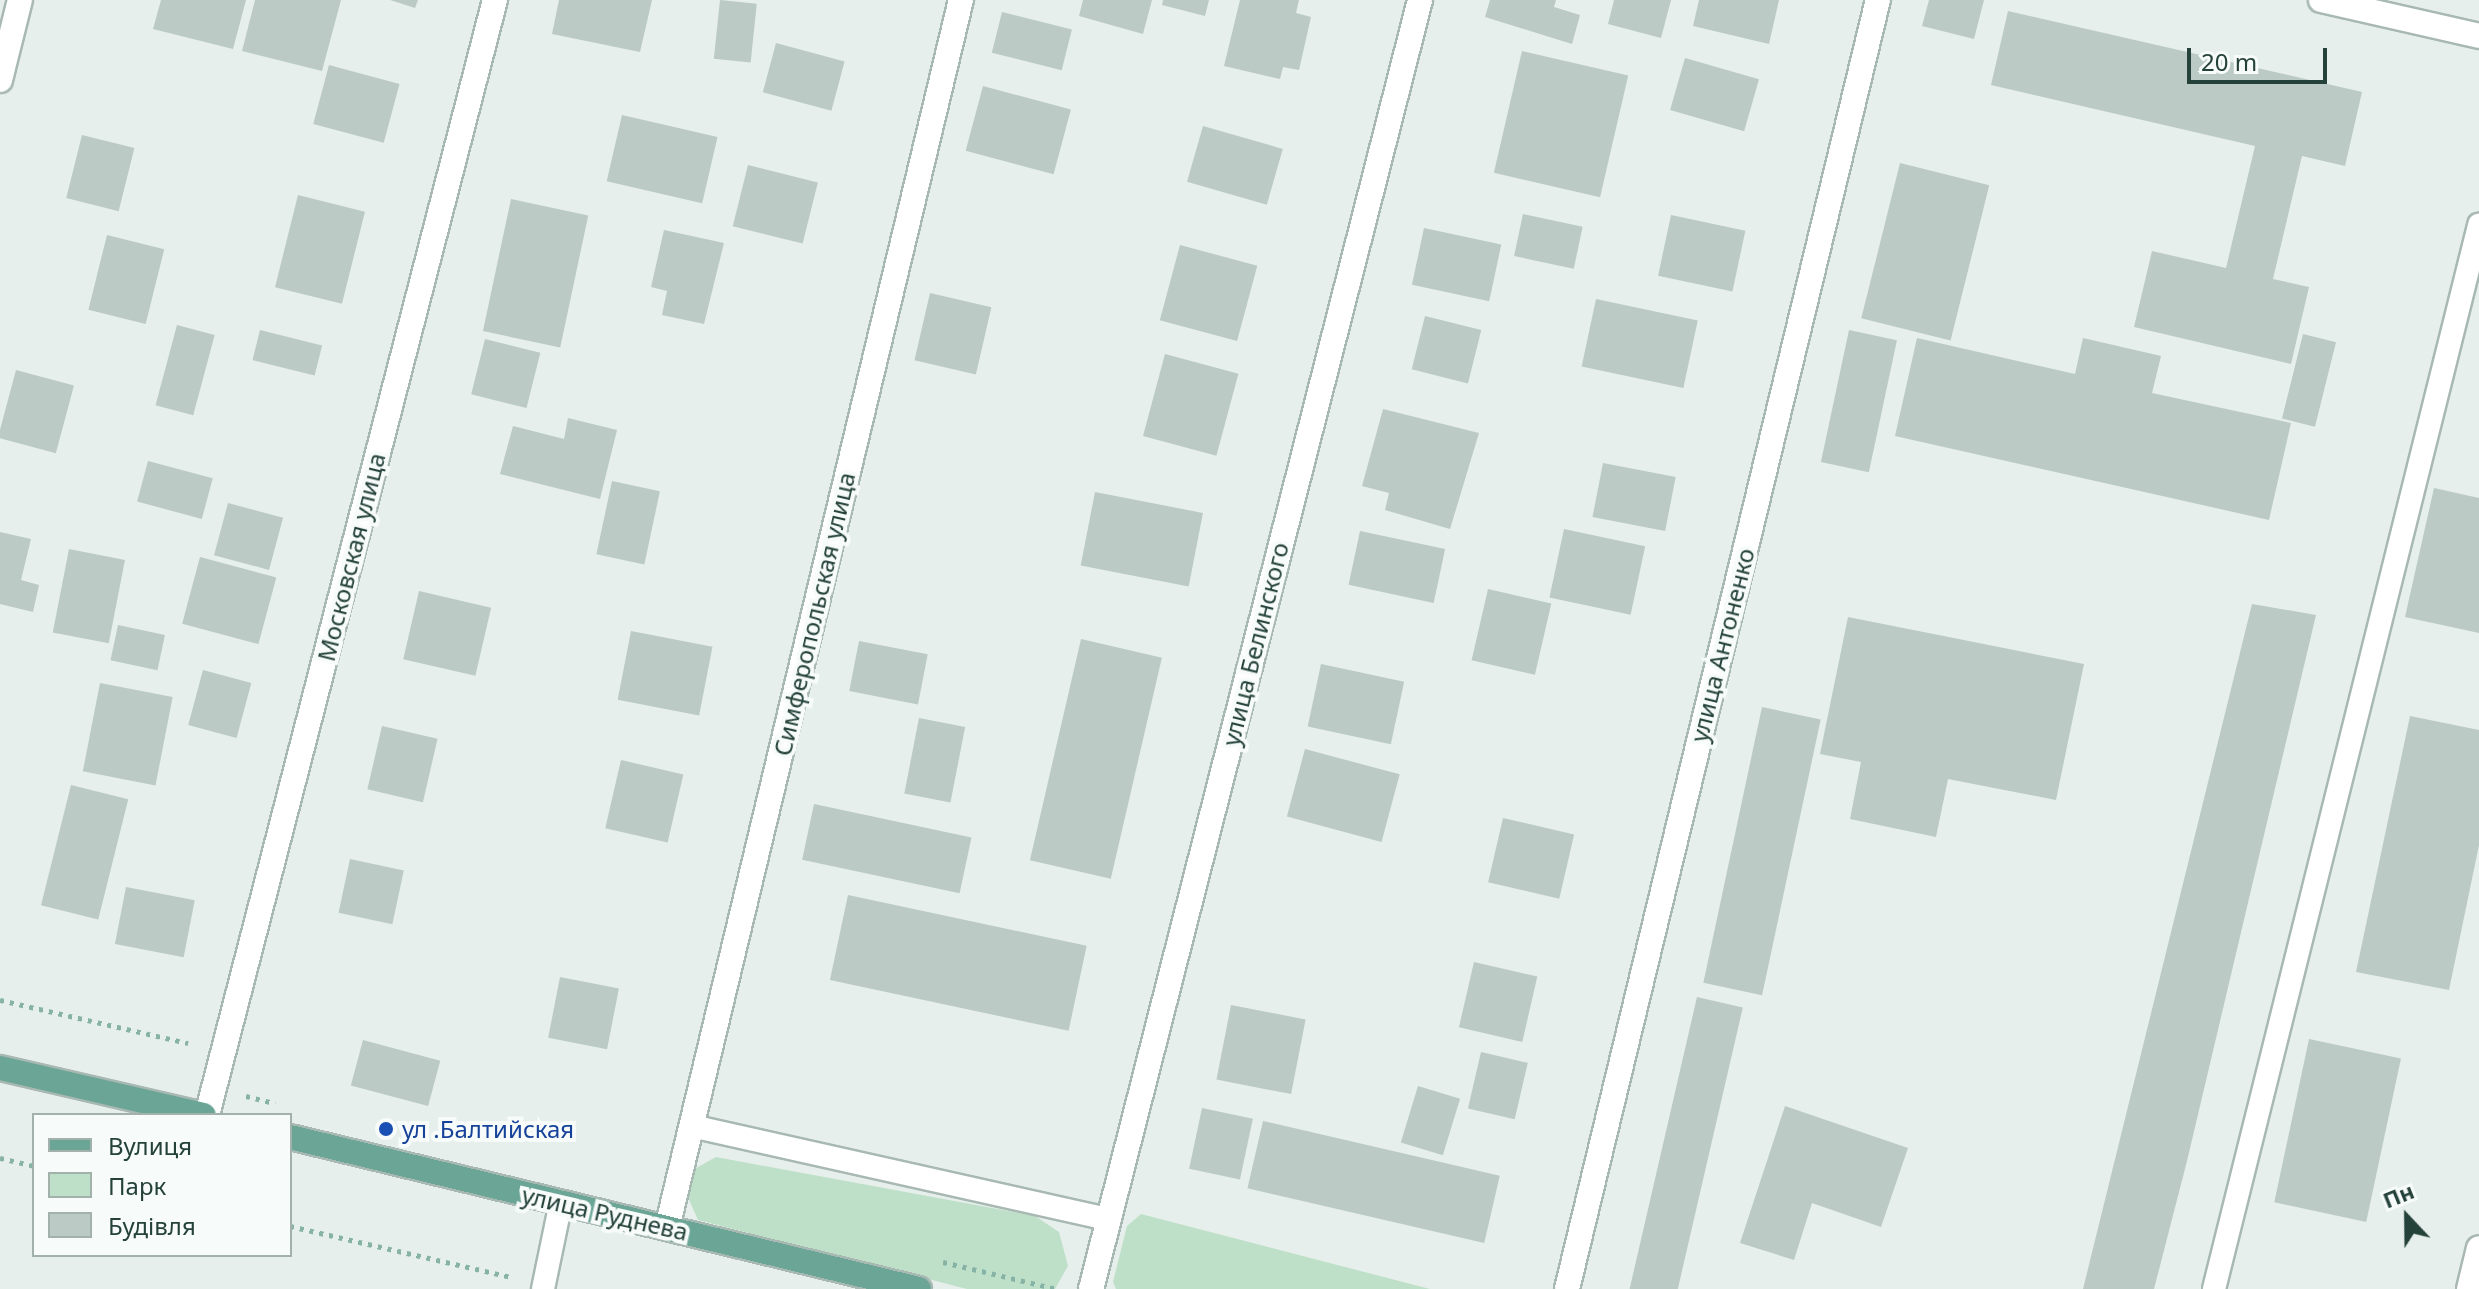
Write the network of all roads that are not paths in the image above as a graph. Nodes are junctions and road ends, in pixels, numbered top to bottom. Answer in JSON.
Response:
{"nodes":[{"id":1,"x":20,"y":0,"type":"edge"},
{"id":2,"x":495,"y":0,"type":"edge"},
{"id":3,"x":961,"y":0,"type":"edge"},
{"id":4,"x":1420,"y":0,"type":"edge"},
{"id":5,"x":1878,"y":0,"type":"edge"},
{"id":6,"x":2321,"y":0,"type":"edge"},
{"id":7,"x":2479,"y":36,"type":"edge"},
{"id":8,"x":0,"y":80,"type":"edge"},
{"id":9,"x":2479,"y":225,"type":"edge"},
{"id":10,"x":0,"y":1068,"type":"edge"},
{"id":11,"x":197,"y":1113,"type":"edge"},
{"id":12,"x":207,"y":1113,"type":"edge"},
{"id":13,"x":691,"y":1126,"type":"junction"},
{"id":14,"x":292,"y":1137,"type":"edge"},
{"id":15,"x":561,"y":1202,"type":"junction"},
{"id":16,"x":1107,"y":1219,"type":"junction"},
{"id":17,"x":667,"y":1228,"type":"junction"},
{"id":18,"x":2479,"y":1248,"type":"edge"},
{"id":19,"x":543,"y":1287,"type":"edge"},
{"id":20,"x":919,"y":1289,"type":"edge"},
{"id":21,"x":1091,"y":1289,"type":"edge"},
{"id":22,"x":1567,"y":1289,"type":"edge"},
{"id":23,"x":2214,"y":1289,"type":"edge"},
{"id":24,"x":2469,"y":1289,"type":"edge"}],
"edges":[{"from":1,"to":8,"type":"street"},
{"from":2,"to":12,"type":"street","name":"Московская улица"},
{"from":3,"to":13,"type":"street","name":"Симферопольская улица"},
{"from":4,"to":16,"type":"street","name":"улица Белинского"},
{"from":5,"to":22,"type":"street","name":"улица Антоненко"},
{"from":6,"to":7,"type":"street"},
{"from":9,"to":23,"type":"lane"},
{"from":10,"to":11,"type":"main road"},
{"from":13,"to":16,"type":"lane"},
{"from":13,"to":17,"type":"street","name":"Симферопольская улица"},
{"from":14,"to":15,"type":"main road","name":"улица Руднева"},
{"from":15,"to":17,"type":"main road","name":"улица Руднева"},
{"from":15,"to":19,"type":"lane"},
{"from":16,"to":21,"type":"street","name":"улица Белинского"},
{"from":17,"to":20,"type":"main road","name":"улица Руднева"},
{"from":18,"to":24,"type":"street"}]}
